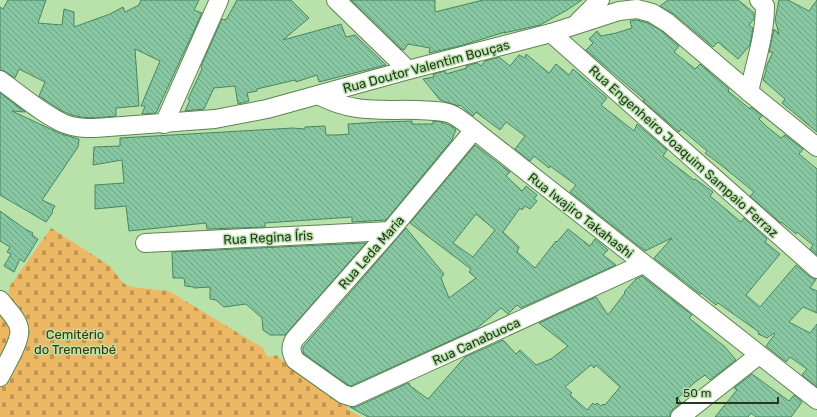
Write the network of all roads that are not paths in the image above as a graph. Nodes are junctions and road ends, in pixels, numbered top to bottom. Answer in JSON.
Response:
{"nodes":[{"id":1,"x":219,"y":0,"type":"edge"},
{"id":2,"x":336,"y":0,"type":"edge"},
{"id":3,"x":600,"y":0,"type":"edge"},
{"id":4,"x":759,"y":0,"type":"edge"},
{"id":5,"x":575,"y":24,"type":"junction"},
{"id":6,"x":551,"y":32,"type":"junction"},
{"id":7,"x":408,"y":70,"type":"junction"},
{"id":8,"x":0,"y":80,"type":"edge"},
{"id":9,"x":749,"y":92,"type":"junction"},
{"id":10,"x":318,"y":95,"type":"junction"},
{"id":11,"x":164,"y":124,"type":"junction"},
{"id":12,"x":474,"y":130,"type":"junction"},
{"id":13,"x":817,"y":148,"type":"edge"},
{"id":14,"x":390,"y":231,"type":"junction"},
{"id":15,"x":146,"y":243,"type":"dead end"},
{"id":16,"x":643,"y":264,"type":"junction"},
{"id":17,"x":817,"y":269,"type":"edge"},
{"id":18,"x":0,"y":300,"type":"edge"},
{"id":19,"x":759,"y":355,"type":"junction"},
{"id":20,"x":312,"y":373,"type":"joint"},
{"id":21,"x":0,"y":377,"type":"edge"},
{"id":22,"x":817,"y":400,"type":"edge"},
{"id":23,"x":680,"y":417,"type":"edge"}],
"edges":[{"from":1,"to":11,"type":"street"},
{"from":2,"to":7,"type":"street"},
{"from":3,"to":5,"type":"street"},
{"from":4,"to":9,"type":"street"},
{"from":5,"to":6,"type":"street","name":"Rua Doutor Valentim Bouças"},
{"from":5,"to":9,"type":"street","name":"Rua Doutor Valentim Bouças"},
{"from":6,"to":7,"type":"street","name":"Rua Doutor Valentim Bouças"},
{"from":6,"to":17,"type":"street","name":"Rua Engenheiro Joaquim Sampaio Ferraz"},
{"from":7,"to":10,"type":"street","name":"Rua Doutor Valentim Bouças"},
{"from":8,"to":11,"type":"street","name":"Rua Doutor Valentim Bouças"},
{"from":9,"to":13,"type":"street","name":"Rua Doutor Valentim Bouças"},
{"from":10,"to":11,"type":"street","name":"Rua Doutor Valentim Bouças"},
{"from":10,"to":12,"type":"street","name":"Rua Iwajiro Takahashi"},
{"from":12,"to":14,"type":"street","name":"Rua Leda Maria"},
{"from":12,"to":16,"type":"street","name":"Rua Iwajiro Takahashi"},
{"from":14,"to":15,"type":"street","name":"Rua Regina Íris"},
{"from":14,"to":20,"type":"street","name":"Rua Leda Maria"},
{"from":16,"to":19,"type":"street","name":"Rua Iwajiro Takahashi"},
{"from":16,"to":20,"type":"street","name":"Rua Canabuoca"},
{"from":18,"to":21,"type":"street"},
{"from":19,"to":22,"type":"street","name":"Rua Iwajiro Takahashi"},
{"from":19,"to":23,"type":"street"}]}
